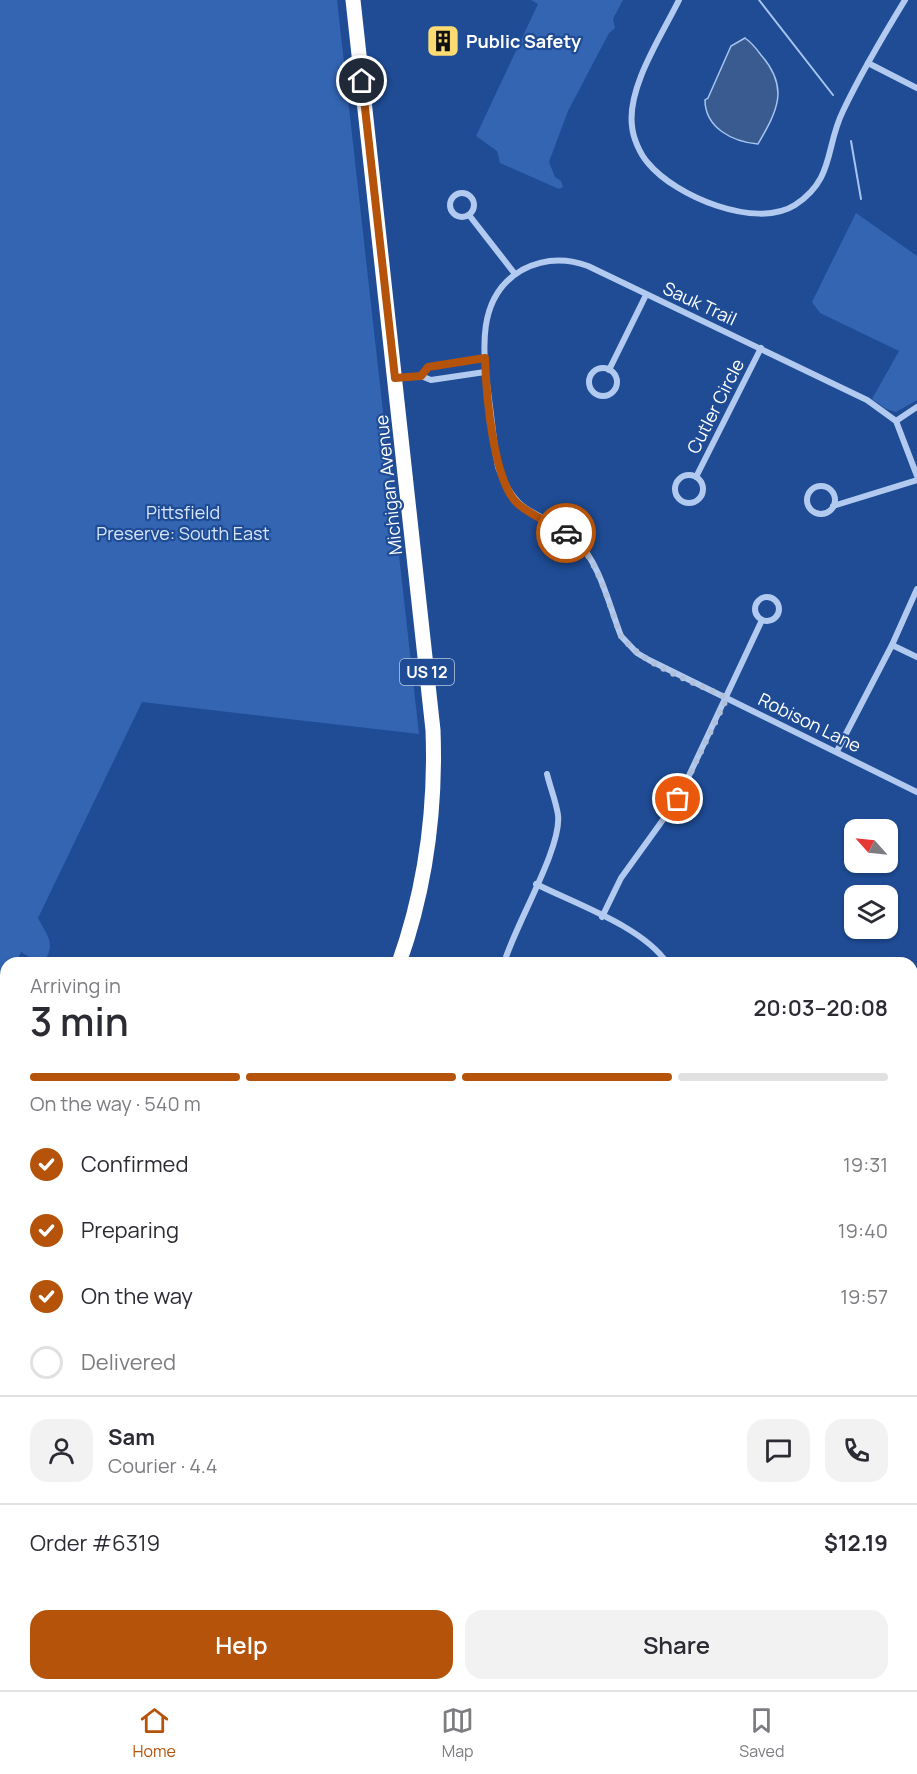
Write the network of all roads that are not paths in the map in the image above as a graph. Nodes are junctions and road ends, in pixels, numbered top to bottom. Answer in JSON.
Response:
{"nodes":[{"id":1,"x":353,"y":0,"type":"edge"},
{"id":2,"x":679,"y":0,"type":"edge"},
{"id":3,"x":905,"y":0,"type":"edge"},
{"id":4,"x":868,"y":63,"type":"junction"},
{"id":5,"x":917,"y":88,"type":"edge"},
{"id":6,"x":469,"y":215,"type":"junction"},
{"id":7,"x":515,"y":274,"type":"junction"},
{"id":8,"x":646,"y":295,"type":"junction"},
{"id":9,"x":761,"y":348,"type":"junction"},
{"id":10,"x":485,"y":358,"type":"junction"},
{"id":11,"x":609,"y":370,"type":"junction"},
{"id":12,"x":485,"y":372,"type":"junction"},
{"id":13,"x":421,"y":376,"type":"junction"},
{"id":14,"x":395,"y":378,"type":"junction"},
{"id":15,"x":917,"y":407,"type":"edge"},
{"id":16,"x":896,"y":421,"type":"junction"},
{"id":17,"x":696,"y":477,"type":"junction"},
{"id":18,"x":917,"y":478,"type":"edge"},
{"id":19,"x":833,"y":506,"type":"junction"},
{"id":20,"x":917,"y":590,"type":"edge"},
{"id":21,"x":762,"y":620,"type":"dead end"},
{"id":22,"x":892,"y":645,"type":"junction"},
{"id":23,"x":917,"y":657,"type":"edge"},
{"id":24,"x":727,"y":698,"type":"junction"},
{"id":25,"x":837,"y":751,"type":"junction"},
{"id":26,"x":547,"y":774,"type":"dead end"},
{"id":27,"x":917,"y":792,"type":"edge"},
{"id":28,"x":536,"y":884,"type":"junction"},
{"id":29,"x":602,"y":917,"type":"junction"},
{"id":30,"x":401,"y":957,"type":"edge"},
{"id":31,"x":506,"y":957,"type":"edge"},
{"id":32,"x":663,"y":957,"type":"edge"}],
"edges":[{"from":1,"to":14,"type":"highway","name":"Michigan Avenue","number":"US 12"},
{"from":2,"to":4,"type":"street"},
{"from":3,"to":4,"type":"street"},
{"from":4,"to":5,"type":"street"},
{"from":6,"to":6,"type":"street"},
{"from":6,"to":7,"type":"street"},
{"from":7,"to":8,"type":"street","name":"Sauk Trail"},
{"from":7,"to":10,"type":"street","name":"Sauk Trail"},
{"from":8,"to":9,"type":"street","name":"Sauk Trail"},
{"from":8,"to":11,"type":"street"},
{"from":9,"to":16,"type":"street","name":"Sauk Trail"},
{"from":9,"to":17,"type":"street","name":"Cutler Circle"},
{"from":10,"to":12,"type":"street","name":"Sauk Trail"},
{"from":10,"to":13,"type":"street"},
{"from":11,"to":11,"type":"street"},
{"from":12,"to":13,"type":"street"},
{"from":12,"to":24,"type":"street","name":"Robison Lane"},
{"from":13,"to":14,"type":"street"},
{"from":14,"to":30,"type":"highway","name":"Michigan Avenue","number":"US 12"},
{"from":15,"to":16,"type":"street"},
{"from":16,"to":18,"type":"street"},
{"from":17,"to":17,"type":"street","name":"Cutler Circle"},
{"from":18,"to":19,"type":"street"},
{"from":19,"to":19,"type":"street"},
{"from":20,"to":22,"type":"street"},
{"from":21,"to":24,"type":"street"},
{"from":22,"to":23,"type":"street"},
{"from":22,"to":25,"type":"street"},
{"from":24,"to":25,"type":"street","name":"Robison Lane"},
{"from":24,"to":29,"type":"street"},
{"from":25,"to":27,"type":"street","name":"Robison Lane"},
{"from":26,"to":28,"type":"street"},
{"from":28,"to":29,"type":"street"},
{"from":28,"to":31,"type":"street"},
{"from":29,"to":32,"type":"street"}]}
